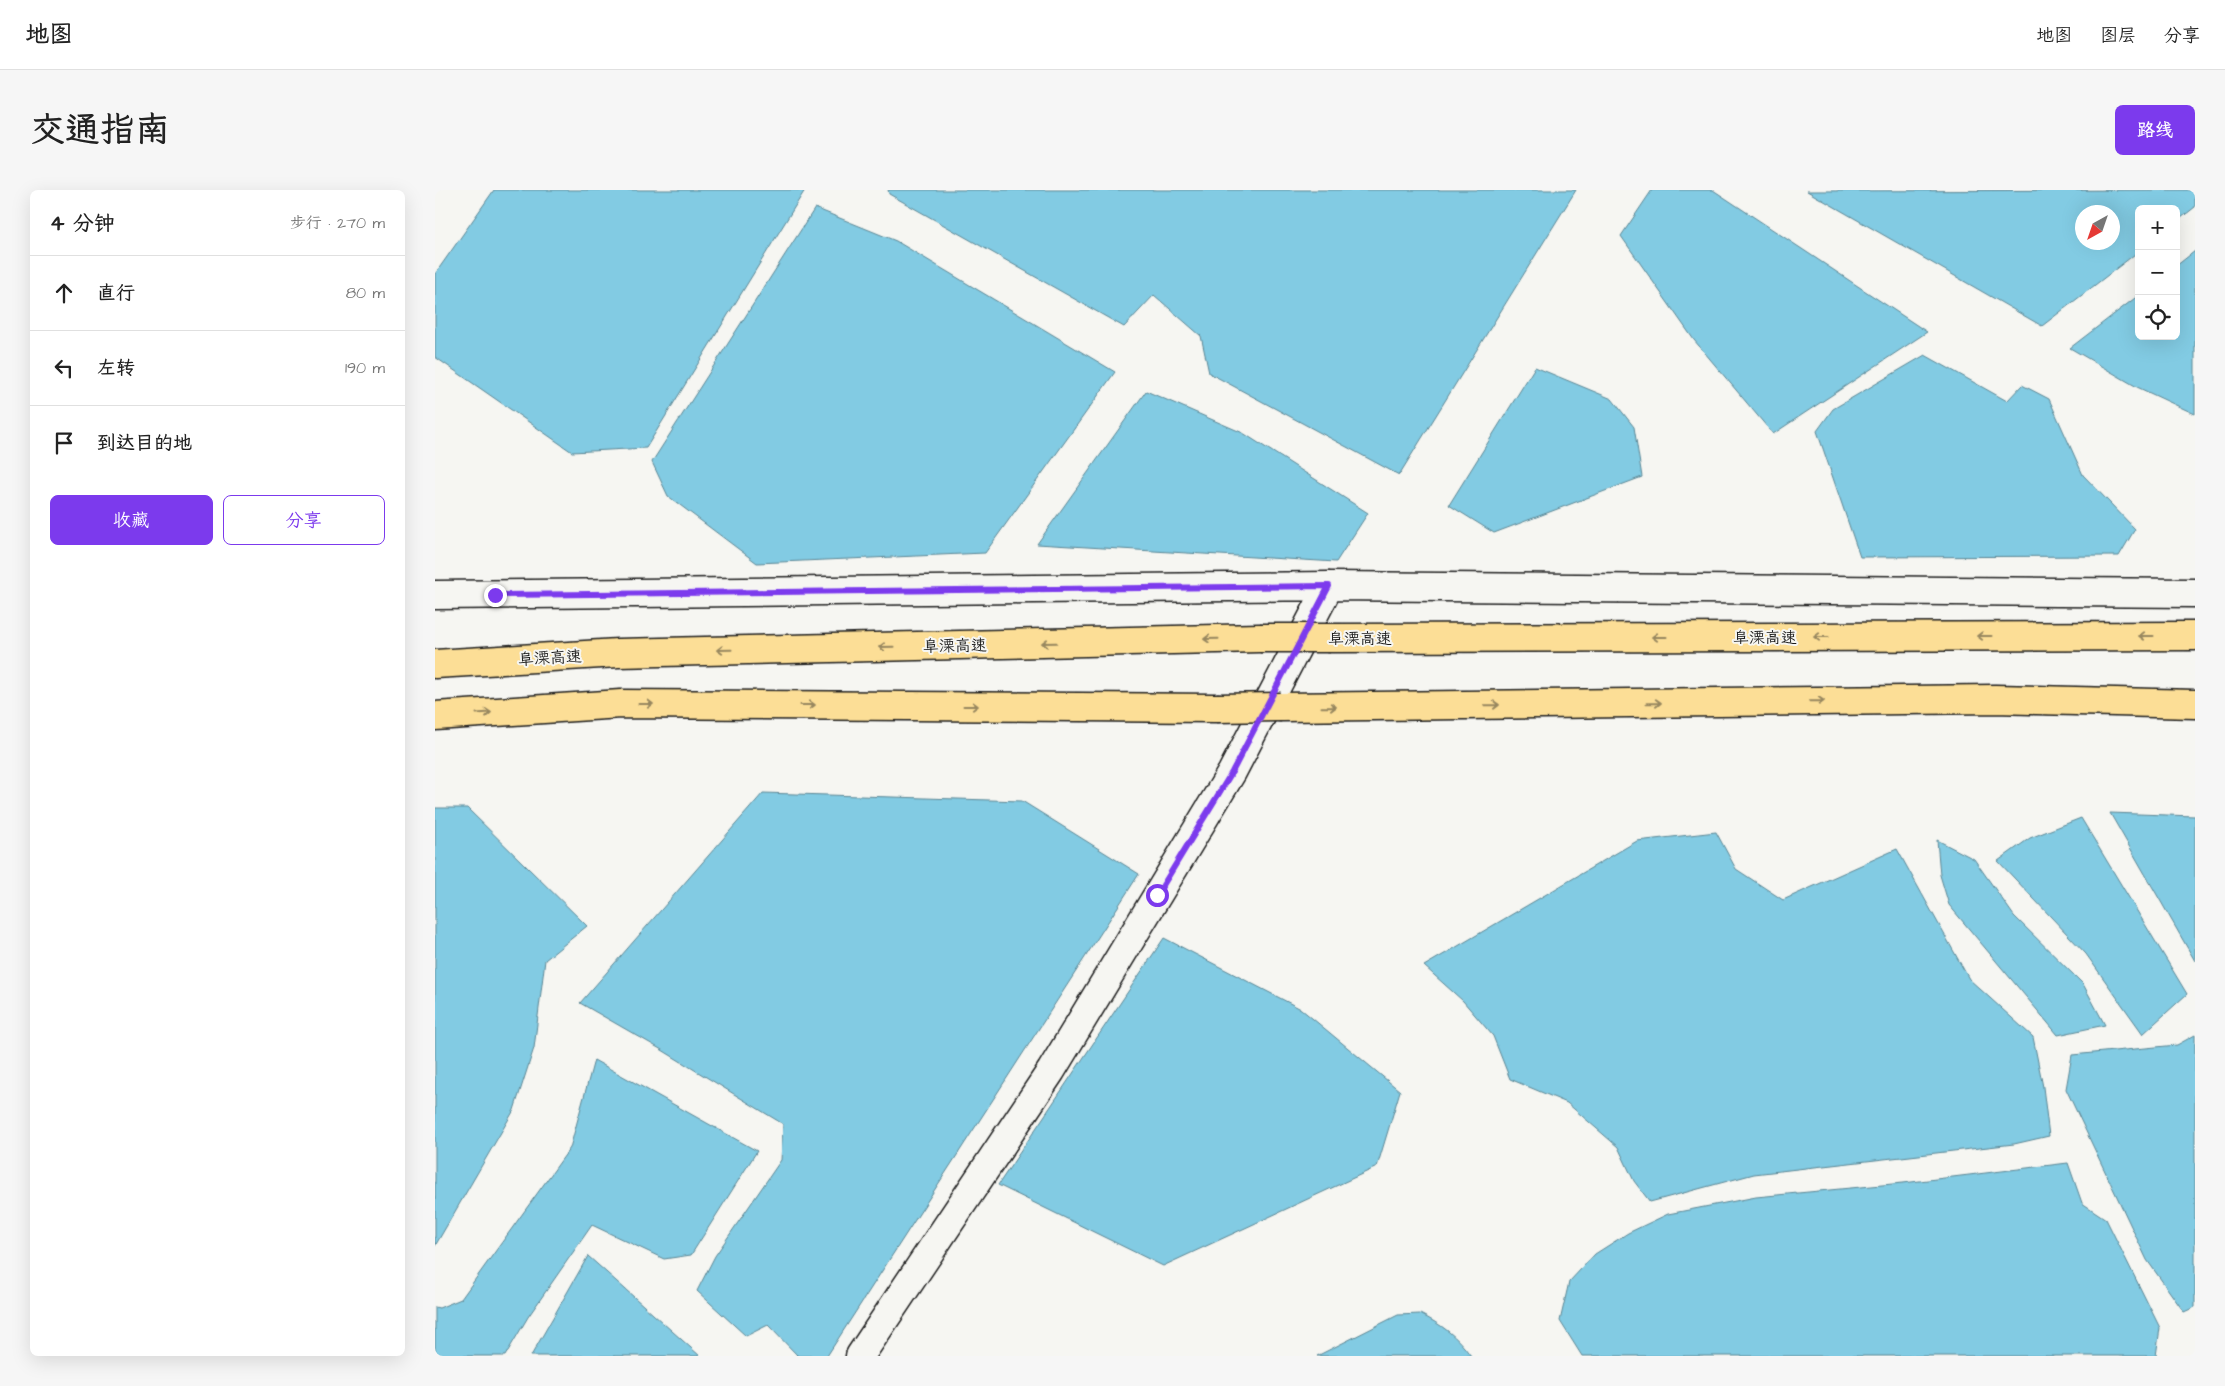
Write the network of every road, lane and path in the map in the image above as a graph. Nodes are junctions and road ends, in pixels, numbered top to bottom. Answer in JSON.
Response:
{"nodes":[{"id":1,"x":1329,"y":586,"type":"junction"},
{"id":2,"x":2195,"y":593,"type":"edge"},
{"id":3,"x":435,"y":596,"type":"edge"},
{"id":4,"x":2195,"y":636,"type":"edge"},
{"id":5,"x":435,"y":664,"type":"edge"},
{"id":6,"x":2195,"y":704,"type":"edge"},
{"id":7,"x":435,"y":716,"type":"edge"},
{"id":8,"x":860,"y":1356,"type":"edge"}],
"edges":[{"from":1,"to":2,"type":"street"},
{"from":1,"to":3,"type":"street"},
{"from":1,"to":8,"type":"street"},
{"from":4,"to":5,"type":"highway","name":"阜溧高速","one_way":true,"bridge":true},
{"from":7,"to":6,"type":"highway","one_way":true,"bridge":true}]}
